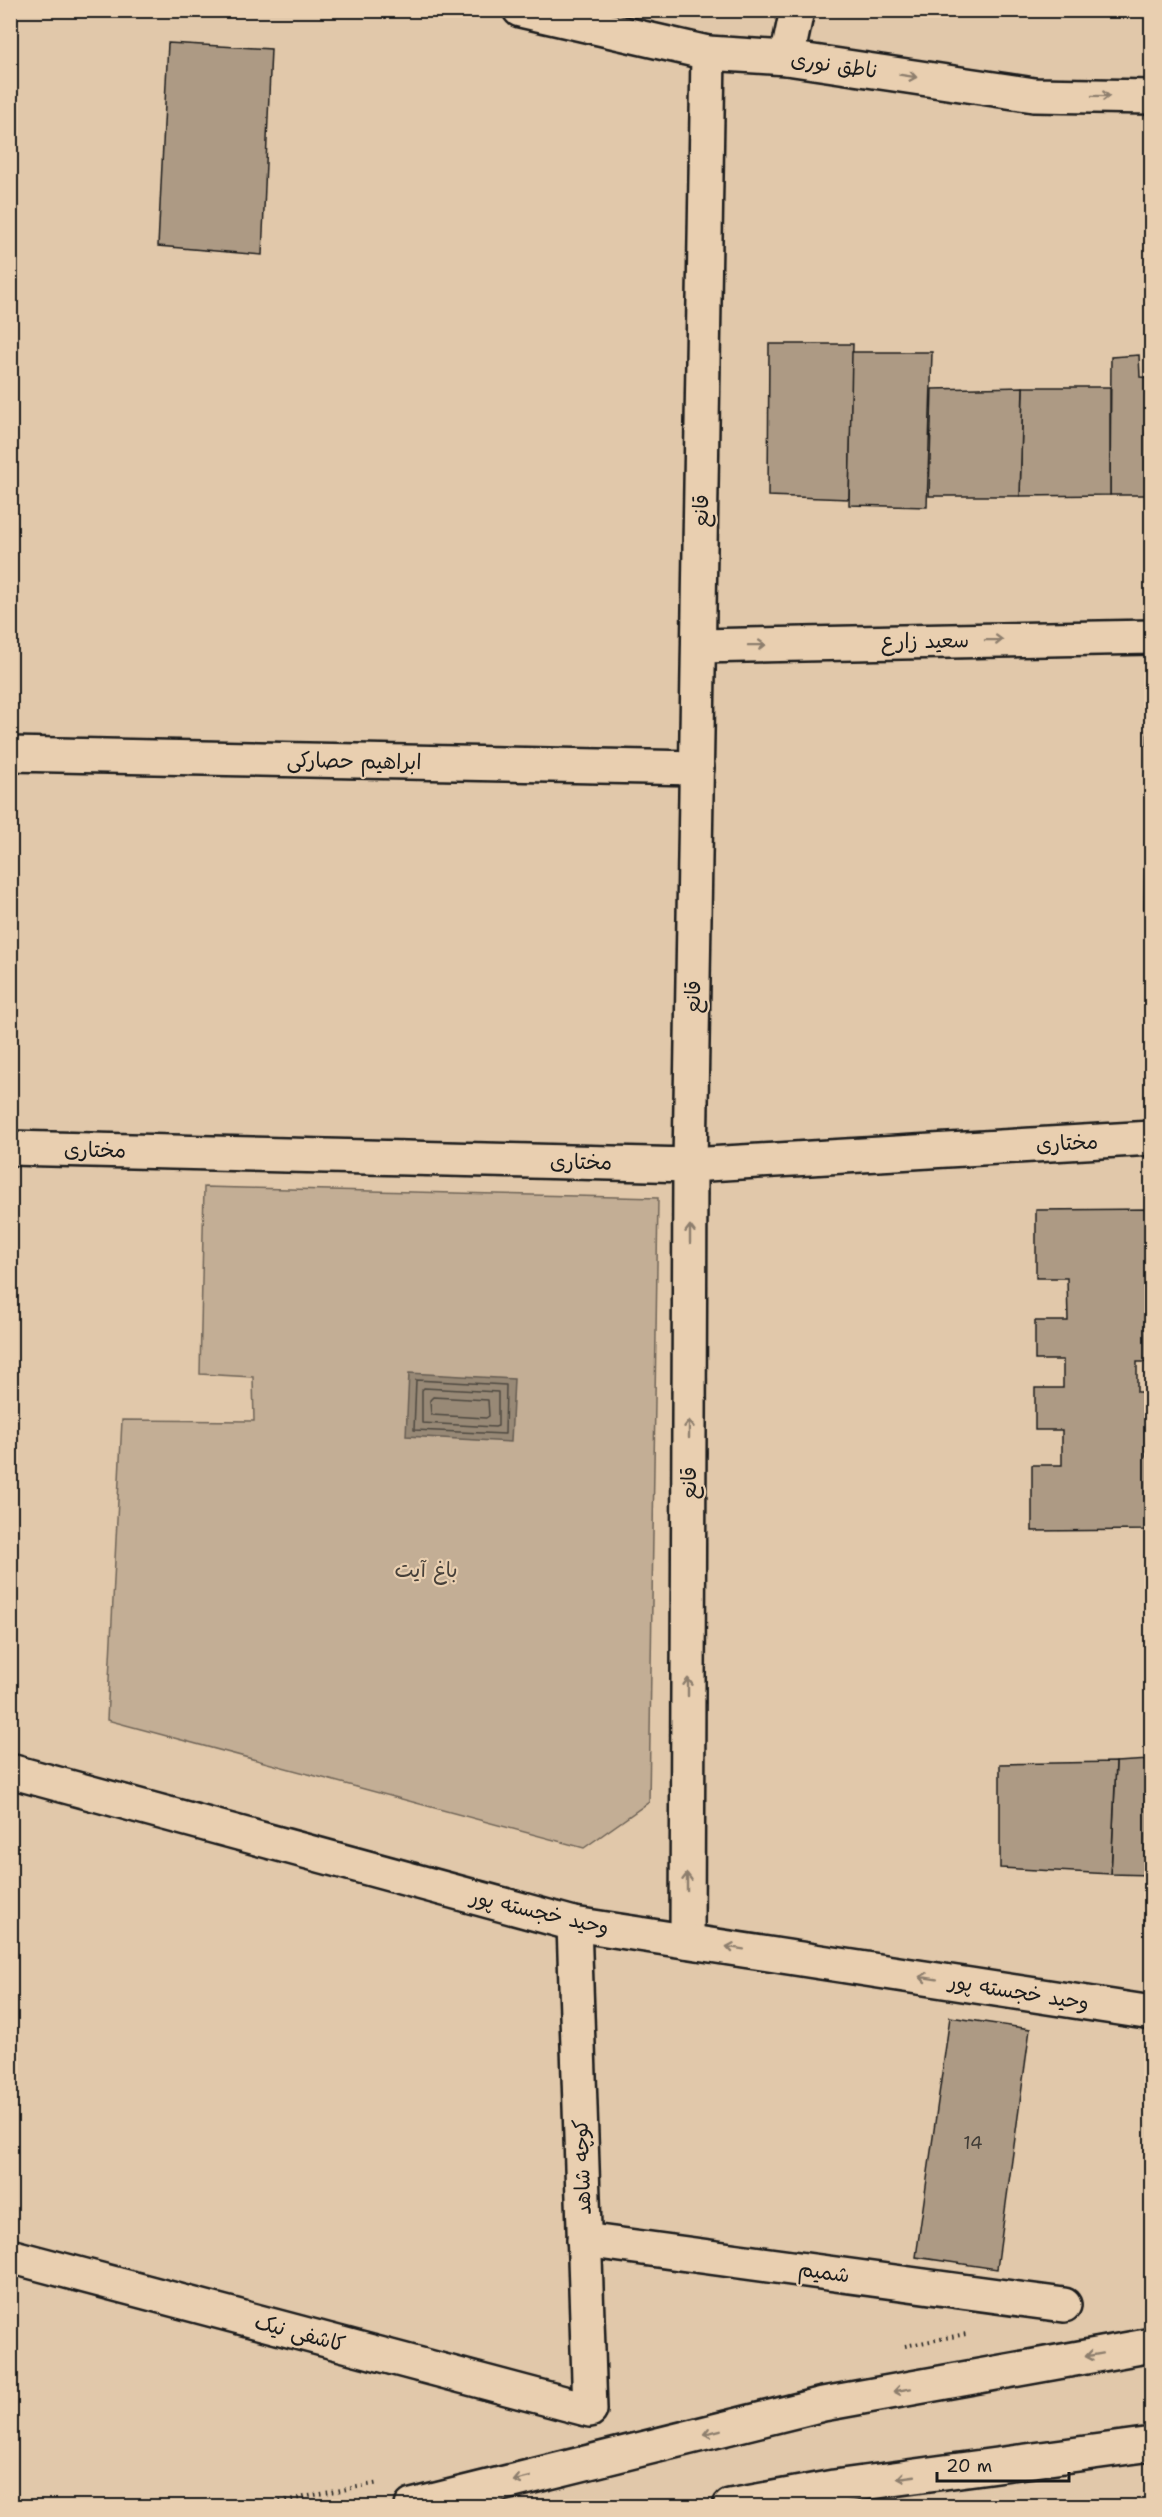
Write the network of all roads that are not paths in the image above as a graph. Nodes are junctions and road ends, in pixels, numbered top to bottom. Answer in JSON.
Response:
{"nodes":[{"id":1,"x":520,"y":10,"type":"edge"},
{"id":2,"x":798,"y":10,"type":"edge"},
{"id":3,"x":708,"y":53,"type":"junction"},
{"id":4,"x":788,"y":58,"type":"junction"},
{"id":5,"x":1152,"y":97,"type":"edge"},
{"id":6,"x":1152,"y":637,"type":"edge"},
{"id":7,"x":699,"y":646,"type":"junction"},
{"id":8,"x":10,"y":754,"type":"edge"},
{"id":9,"x":697,"y":768,"type":"junction"},
{"id":10,"x":1152,"y":1138,"type":"edge"},
{"id":11,"x":10,"y":1148,"type":"edge"},
{"id":12,"x":690,"y":1165,"type":"junction"},
{"id":13,"x":10,"y":1771,"type":"edge"},
{"id":14,"x":574,"y":1924,"type":"junction"},
{"id":15,"x":687,"y":1941,"type":"junction"},
{"id":16,"x":1152,"y":2013,"type":"edge"},
{"id":17,"x":584,"y":2240,"type":"junction"},
{"id":18,"x":10,"y":2256,"type":"edge"},
{"id":19,"x":1064,"y":2305,"type":"dead end"},
{"id":20,"x":1152,"y":2345,"type":"edge"},
{"id":21,"x":590,"y":2410,"type":"joint"},
{"id":22,"x":1152,"y":2444,"type":"edge"},
{"id":23,"x":412,"y":2506,"type":"edge"},
{"id":24,"x":730,"y":2506,"type":"edge"}],
"edges":[{"from":1,"to":3,"type":"main road","name":"ناطق نوری"},
{"from":2,"to":4,"type":"main road"},
{"from":3,"to":4,"type":"main road","name":"ناطق نوری"},
{"from":3,"to":7,"type":"main road","name":"قانع"},
{"from":4,"to":5,"type":"main road","name":"ناطق نوری","one_way":true},
{"from":7,"to":6,"type":"main road","name":"سعید زارع","one_way":true},
{"from":7,"to":9,"type":"main road","name":"قانع"},
{"from":8,"to":9,"type":"main road","name":"ابراهیم حصارکی"},
{"from":9,"to":12,"type":"main road","name":"قانع"},
{"from":10,"to":12,"type":"main road","name":"مختاری"},
{"from":11,"to":12,"type":"main road","name":"مختاری"},
{"from":15,"to":12,"type":"main road","name":"قانع","one_way":true},
{"from":13,"to":14,"type":"main road","name":"وحید خجسته پور"},
{"from":14,"to":15,"type":"main road","name":"وحید خجسته پور"},
{"from":14,"to":17,"type":"main road","name":"کوچه شاهد"},
{"from":16,"to":15,"type":"main road","name":"وحید خجسته پور","one_way":true},
{"from":17,"to":19,"type":"main road","name":"شمیم"},
{"from":17,"to":21,"type":"main road","name":"کوچه شاهد"},
{"from":18,"to":21,"type":"main road","name":"کاشفی نیک"},
{"from":20,"to":23,"type":"main road","one_way":true},
{"from":22,"to":24,"type":"main road","one_way":true}]}
